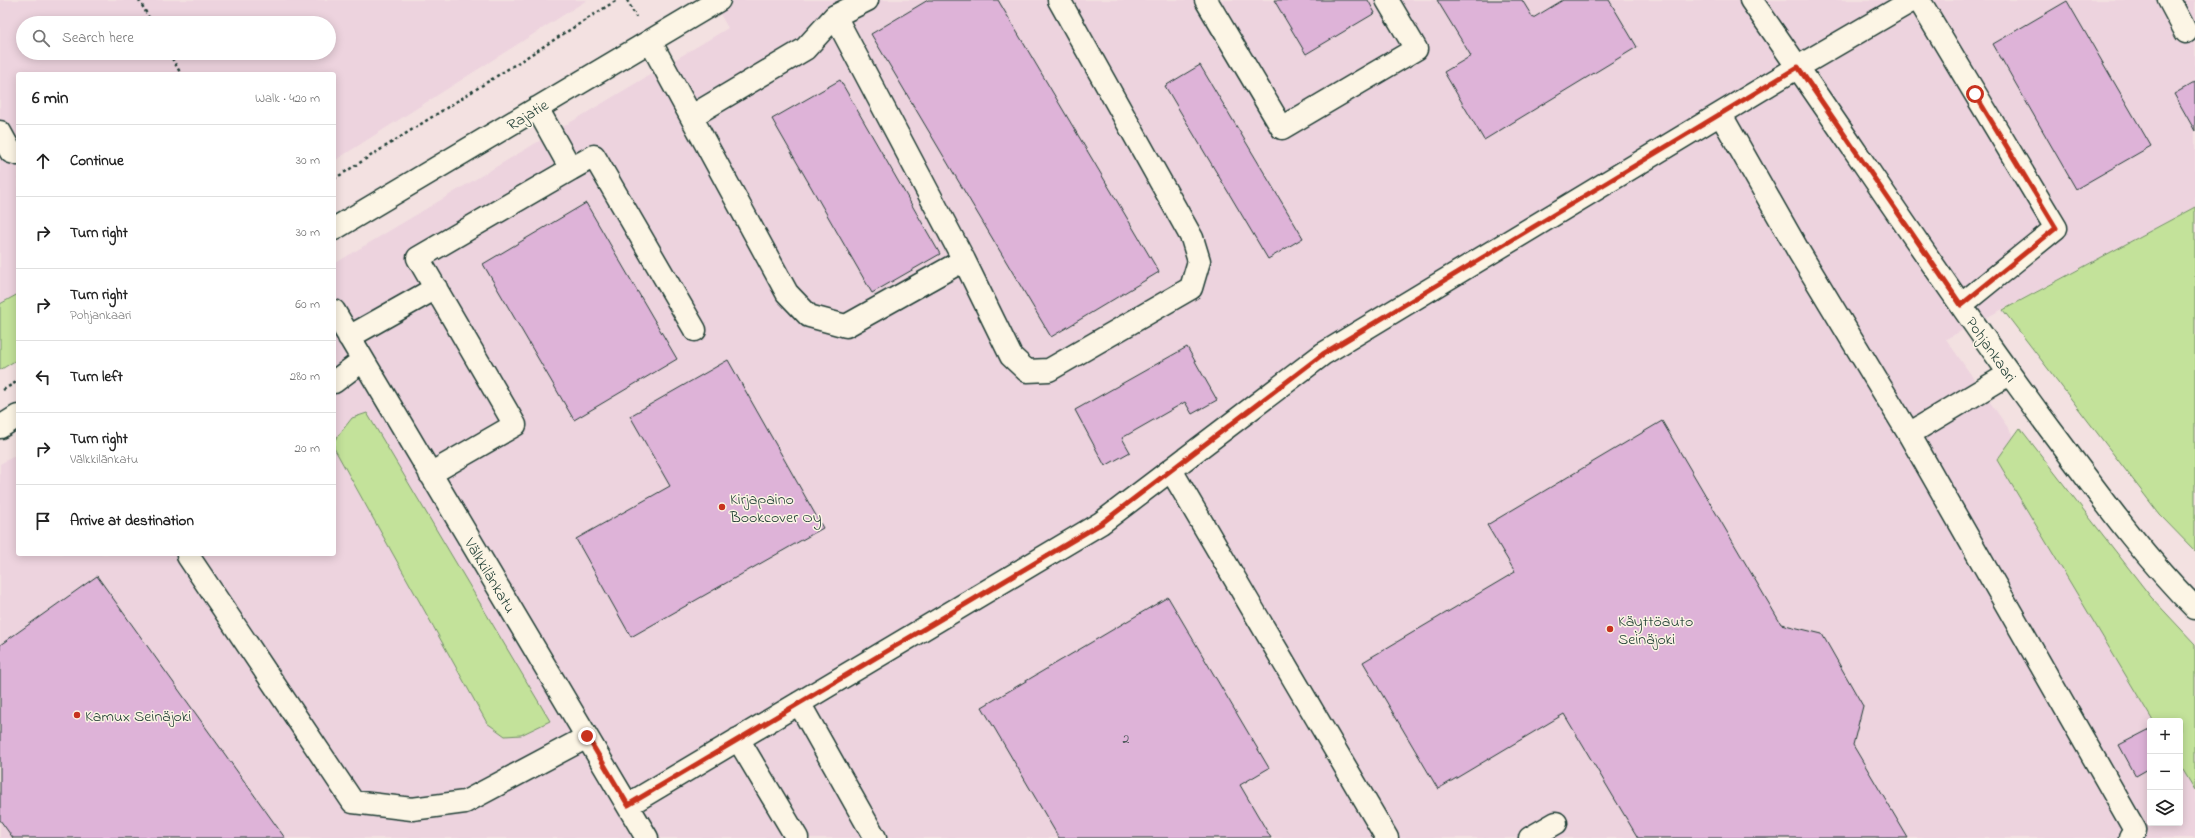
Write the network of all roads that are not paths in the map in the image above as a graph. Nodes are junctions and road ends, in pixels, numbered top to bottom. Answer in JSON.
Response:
{"nodes":[{"id":1,"x":719,"y":0,"type":"edge"},
{"id":2,"x":867,"y":0,"type":"edge"},
{"id":3,"x":1059,"y":0,"type":"edge"},
{"id":4,"x":1206,"y":0,"type":"edge"},
{"id":5,"x":1387,"y":0,"type":"edge"},
{"id":6,"x":1750,"y":0,"type":"edge"},
{"id":7,"x":2168,"y":0,"type":"edge"},
{"id":8,"x":1907,"y":2,"type":"edge"},
{"id":9,"x":691,"y":7,"type":"edge"},
{"id":10,"x":835,"y":16,"type":"junction"},
{"id":11,"x":2186,"y":32,"type":"dead end"},
{"id":12,"x":650,"y":41,"type":"junction"},
{"id":13,"x":1798,"y":67,"type":"junction"},
{"id":14,"x":537,"y":108,"type":"junction"},
{"id":15,"x":1721,"y":115,"type":"junction"},
{"id":16,"x":692,"y":116,"type":"junction"},
{"id":17,"x":0,"y":132,"type":"edge"},
{"id":18,"x":16,"y":153,"type":"edge"},
{"id":19,"x":571,"y":169,"type":"junction"},
{"id":20,"x":336,"y":228,"type":"edge"},
{"id":21,"x":964,"y":260,"type":"junction"},
{"id":22,"x":436,"y":288,"type":"junction"},
{"id":23,"x":1961,"y":305,"type":"junction"},
{"id":24,"x":336,"y":314,"type":"edge"},
{"id":25,"x":695,"y":330,"type":"dead end"},
{"id":26,"x":349,"y":337,"type":"junction"},
{"id":27,"x":363,"y":360,"type":"junction"},
{"id":28,"x":2009,"y":374,"type":"junction"},
{"id":29,"x":336,"y":380,"type":"edge"},
{"id":30,"x":16,"y":417,"type":"edge"},
{"id":31,"x":0,"y":427,"type":"edge"},
{"id":32,"x":1909,"y":434,"type":"junction"},
{"id":33,"x":1171,"y":470,"type":"junction"},
{"id":34,"x":430,"y":474,"type":"junction"},
{"id":35,"x":189,"y":556,"type":"edge"},
{"id":36,"x":2195,"y":608,"type":"edge"},
{"id":37,"x":799,"y":703,"type":"junction"},
{"id":38,"x":587,"y":736,"type":"junction"},
{"id":39,"x":738,"y":739,"type":"junction"},
{"id":40,"x":628,"y":805,"type":"junction"},
{"id":41,"x":1556,"y":823,"type":"dead end"},
{"id":42,"x":647,"y":838,"type":"edge"},
{"id":43,"x":797,"y":838,"type":"edge"},
{"id":44,"x":875,"y":838,"type":"edge"},
{"id":45,"x":1387,"y":838,"type":"edge"},
{"id":46,"x":1530,"y":838,"type":"edge"},
{"id":47,"x":2130,"y":838,"type":"edge"}],
"edges":[{"from":1,"to":9,"type":"street","name":"Rajatie"},
{"from":2,"to":10,"type":"street"},
{"from":3,"to":21,"type":"street"},
{"from":4,"to":5,"type":"street"},
{"from":6,"to":13,"type":"street","name":"Pohjankaari"},
{"from":7,"to":11,"type":"street"},
{"from":8,"to":13,"type":"street"},
{"from":8,"to":23,"type":"street"},
{"from":9,"to":12,"type":"street","name":"Rajatie"},
{"from":10,"to":16,"type":"street"},
{"from":10,"to":21,"type":"street"},
{"from":12,"to":14,"type":"street","name":"Rajatie"},
{"from":12,"to":16,"type":"street"},
{"from":13,"to":15,"type":"street"},
{"from":13,"to":23,"type":"street","name":"Pohjankaari"},
{"from":14,"to":19,"type":"street"},
{"from":14,"to":20,"type":"street","name":"Rajatie"},
{"from":15,"to":32,"type":"street"},
{"from":15,"to":33,"type":"street"},
{"from":16,"to":21,"type":"street"},
{"from":17,"to":18,"type":"street"},
{"from":19,"to":22,"type":"street"},
{"from":19,"to":25,"type":"street"},
{"from":22,"to":26,"type":"street"},
{"from":22,"to":34,"type":"street"},
{"from":23,"to":28,"type":"street","name":"Pohjankaari"},
{"from":24,"to":26,"type":"street","name":"Välkkilänkatu"},
{"from":26,"to":27,"type":"street","name":"Välkkilänkatu"},
{"from":27,"to":29,"type":"street"},
{"from":27,"to":34,"type":"street","name":"Välkkilänkatu"},
{"from":28,"to":32,"type":"street"},
{"from":28,"to":36,"type":"street","name":"Pohjankaari"},
{"from":30,"to":31,"type":"street"},
{"from":32,"to":47,"type":"street"},
{"from":33,"to":37,"type":"street"},
{"from":33,"to":45,"type":"street"},
{"from":34,"to":38,"type":"street","name":"Välkkilänkatu"},
{"from":35,"to":38,"type":"street"},
{"from":37,"to":39,"type":"street"},
{"from":37,"to":44,"type":"street"},
{"from":38,"to":40,"type":"street","name":"Välkkilänkatu"},
{"from":39,"to":40,"type":"street"},
{"from":39,"to":43,"type":"street"},
{"from":40,"to":42,"type":"street","name":"Välkkilänkatu"},
{"from":41,"to":46,"type":"street"}]}
